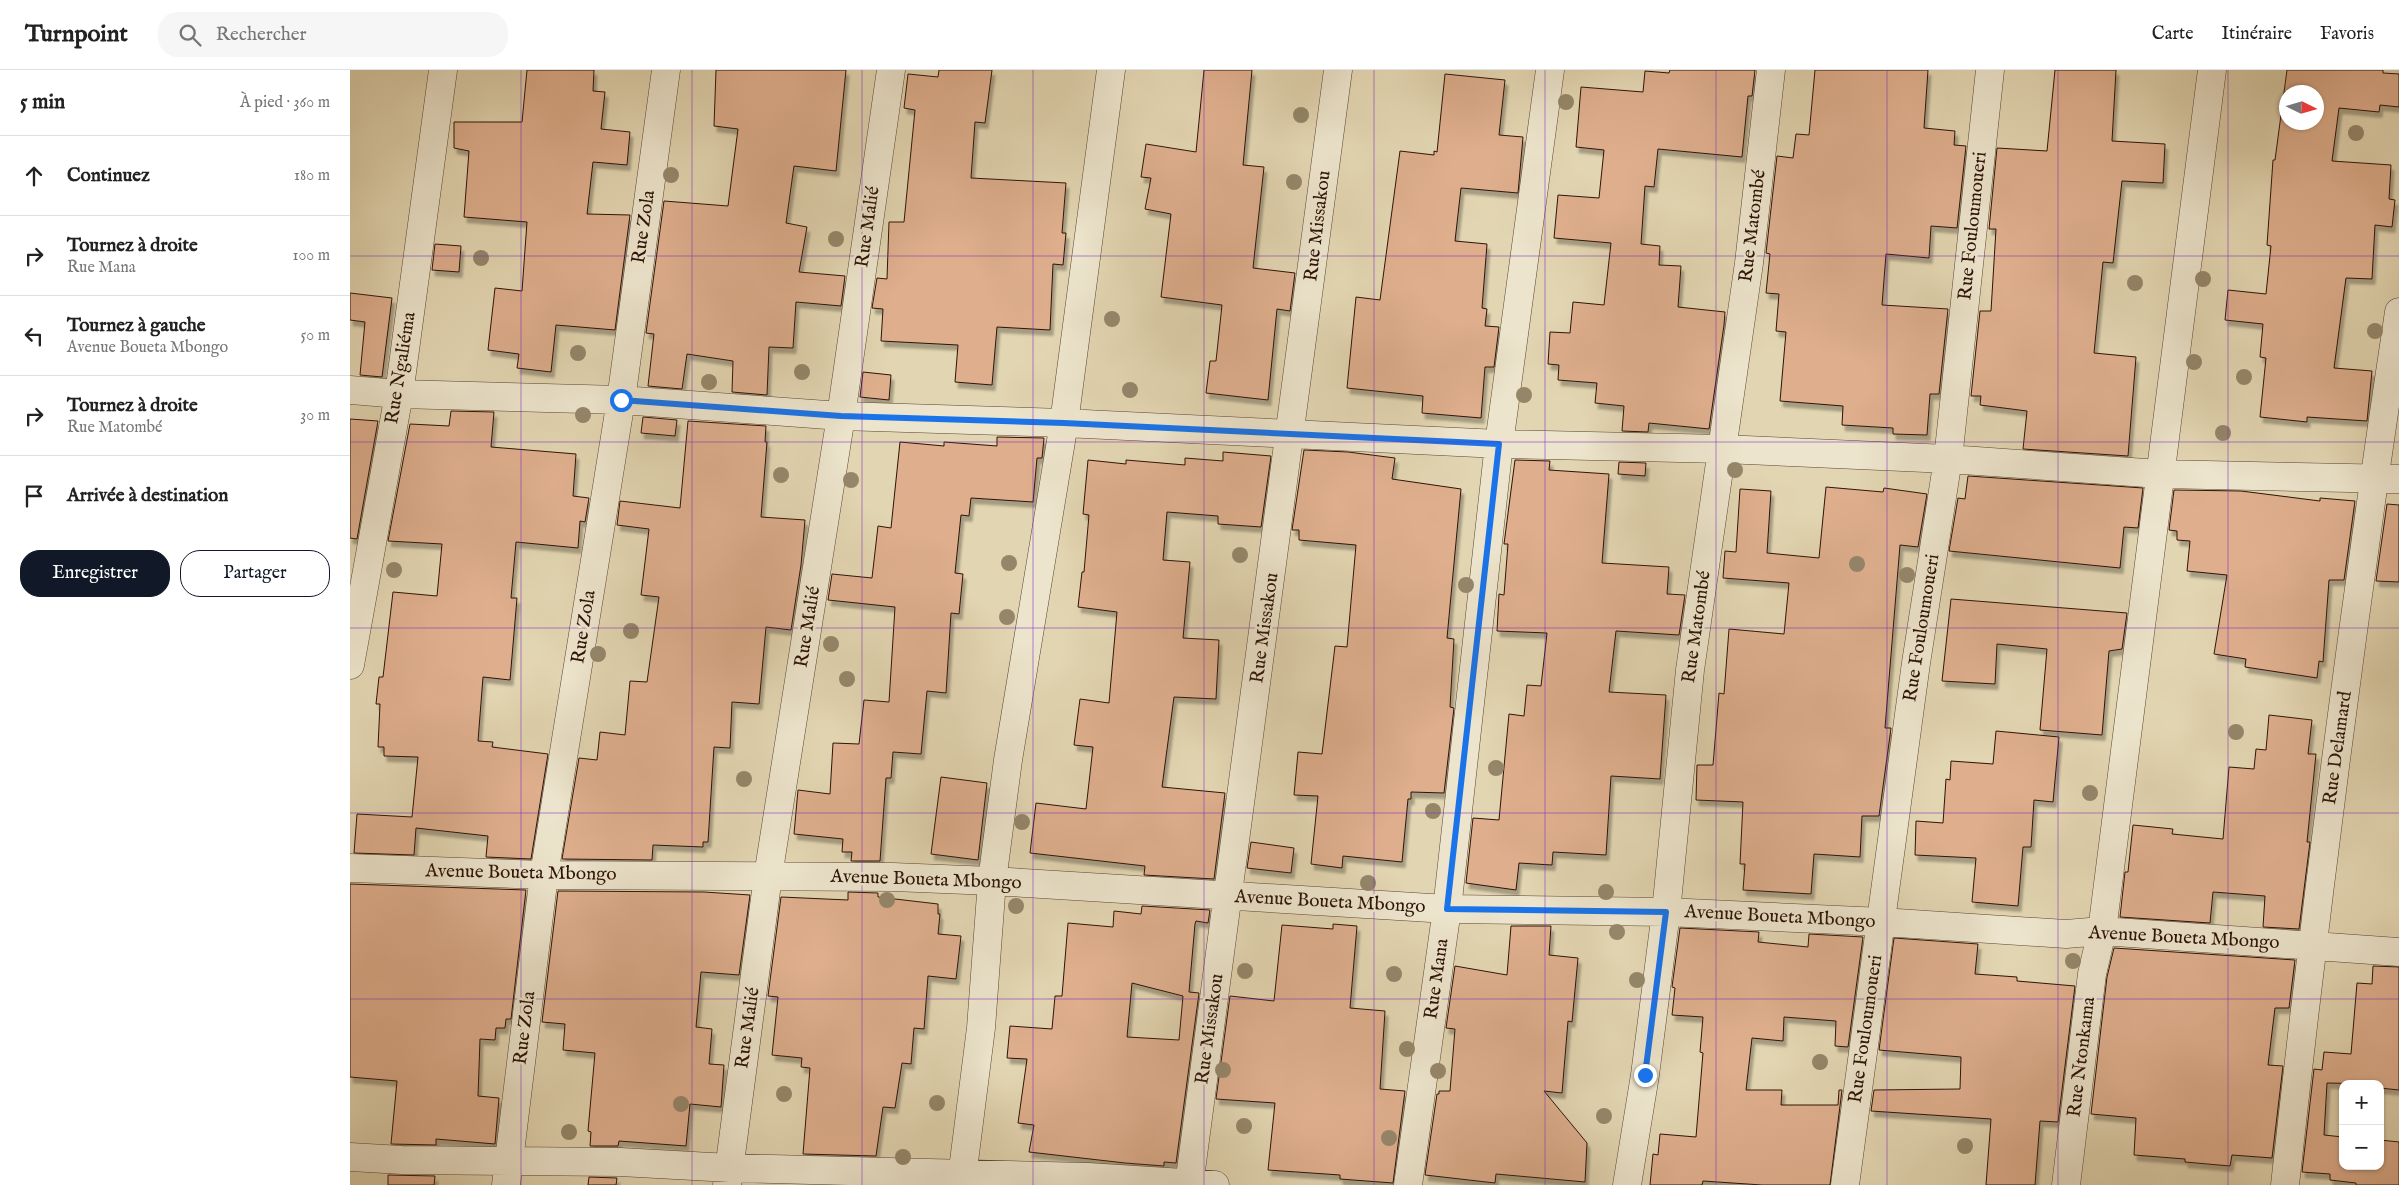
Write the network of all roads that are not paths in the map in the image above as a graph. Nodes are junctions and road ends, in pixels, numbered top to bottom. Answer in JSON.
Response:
{"nodes":[{"id":1,"x":443,"y":70,"type":"edge"},
{"id":2,"x":666,"y":70,"type":"edge"},
{"id":3,"x":891,"y":70,"type":"edge"},
{"id":4,"x":1111,"y":70,"type":"edge"},
{"id":5,"x":1338,"y":70,"type":"edge"},
{"id":6,"x":1550,"y":70,"type":"edge"},
{"id":7,"x":1771,"y":70,"type":"edge"},
{"id":8,"x":1990,"y":70,"type":"edge"},
{"id":9,"x":2212,"y":70,"type":"edge"},
{"id":10,"x":2399,"y":312,"type":"edge"},
{"id":11,"x":350,"y":390,"type":"edge"},
{"id":12,"x":399,"y":394,"type":"junction"},
{"id":13,"x":621,"y":400,"type":"junction"},
{"id":14,"x":841,"y":416,"type":"junction"},
{"id":15,"x":1064,"y":423,"type":"junction"},
{"id":16,"x":1291,"y":433,"type":"junction"},
{"id":17,"x":1499,"y":444,"type":"junction"},
{"id":18,"x":1723,"y":450,"type":"junction"},
{"id":19,"x":1948,"y":459,"type":"junction"},
{"id":20,"x":2160,"y":474,"type":"junction"},
{"id":21,"x":2387,"y":478,"type":"edge"},
{"id":22,"x":350,"y":665,"type":"edge"},
{"id":23,"x":350,"y":868,"type":"edge"},
{"id":24,"x":544,"y":875,"type":"junction"},
{"id":25,"x":768,"y":876,"type":"junction"},
{"id":26,"x":992,"y":881,"type":"junction"},
{"id":27,"x":1228,"y":896,"type":"junction"},
{"id":28,"x":1447,"y":909,"type":"junction"},
{"id":29,"x":1666,"y":912,"type":"junction"},
{"id":30,"x":1882,"y":922,"type":"junction"},
{"id":31,"x":2102,"y":930,"type":"junction"},
{"id":32,"x":2312,"y":946,"type":"junction"},
{"id":33,"x":2399,"y":952,"type":"edge"},
{"id":34,"x":350,"y":1157,"type":"edge"},
{"id":35,"x":508,"y":1173,"type":"edge"},
{"id":36,"x":728,"y":1176,"type":"edge"},
{"id":37,"x":962,"y":1180,"type":"edge"},
{"id":38,"x":1198,"y":1184,"type":"edge"},
{"id":39,"x":1408,"y":1185,"type":"edge"},
{"id":40,"x":1627,"y":1185,"type":"edge"},
{"id":41,"x":1845,"y":1185,"type":"edge"},
{"id":42,"x":2066,"y":1185,"type":"edge"},
{"id":43,"x":2285,"y":1185,"type":"edge"}],
"edges":[{"from":1,"to":12,"type":"street","name":"Rue Ngaliéma"},
{"from":2,"to":13,"type":"street","name":"Rue Zola"},
{"from":3,"to":14,"type":"street","name":"Rue Malié"},
{"from":4,"to":15,"type":"street"},
{"from":5,"to":16,"type":"street","name":"Rue Missakou"},
{"from":6,"to":17,"type":"street","name":"Rue Mana"},
{"from":7,"to":18,"type":"street","name":"Rue Matombé"},
{"from":8,"to":19,"type":"street","name":"Rue Fouloumoueri"},
{"from":9,"to":20,"type":"street","name":"Rue Ntonkama"},
{"from":10,"to":21,"type":"street","name":"Rue Delamard"},
{"from":11,"to":12,"type":"street"},
{"from":12,"to":13,"type":"street"},
{"from":12,"to":22,"type":"street","name":"Rue Ngaliéma"},
{"from":13,"to":14,"type":"street"},
{"from":13,"to":24,"type":"street","name":"Rue Zola"},
{"from":14,"to":15,"type":"street"},
{"from":14,"to":25,"type":"street","name":"Rue Malié"},
{"from":15,"to":16,"type":"street"},
{"from":15,"to":26,"type":"street"},
{"from":16,"to":17,"type":"street"},
{"from":16,"to":27,"type":"street","name":"Rue Missakou"},
{"from":17,"to":18,"type":"street"},
{"from":17,"to":28,"type":"street","name":"Rue Mana"},
{"from":18,"to":19,"type":"street"},
{"from":18,"to":29,"type":"street","name":"Rue Matombé"},
{"from":19,"to":20,"type":"street"},
{"from":19,"to":30,"type":"street","name":"Rue Fouloumoueri"},
{"from":20,"to":21,"type":"street"},
{"from":20,"to":31,"type":"street","name":"Rue Ntonkama"},
{"from":21,"to":32,"type":"street","name":"Rue Delamard"},
{"from":23,"to":24,"type":"street","name":"Avenue Boueta Mbongo"},
{"from":24,"to":25,"type":"street","name":"Avenue Boueta Mbongo"},
{"from":24,"to":35,"type":"street","name":"Rue Zola"},
{"from":25,"to":26,"type":"street","name":"Avenue Boueta Mbongo"},
{"from":25,"to":36,"type":"street","name":"Rue Malié"},
{"from":26,"to":27,"type":"street","name":"Avenue Boueta Mbongo"},
{"from":26,"to":37,"type":"street"},
{"from":27,"to":28,"type":"street","name":"Avenue Boueta Mbongo"},
{"from":27,"to":38,"type":"street","name":"Rue Missakou"},
{"from":28,"to":29,"type":"street","name":"Avenue Boueta Mbongo"},
{"from":28,"to":39,"type":"street","name":"Rue Mana"},
{"from":29,"to":30,"type":"street","name":"Avenue Boueta Mbongo"},
{"from":29,"to":40,"type":"street","name":"Rue Matombé"},
{"from":30,"to":31,"type":"street","name":"Avenue Boueta Mbongo"},
{"from":30,"to":41,"type":"street","name":"Rue Fouloumoueri"},
{"from":31,"to":32,"type":"street","name":"Avenue Boueta Mbongo"},
{"from":31,"to":42,"type":"street","name":"Rue Ntonkama"},
{"from":32,"to":33,"type":"street","name":"Avenue Boueta Mbongo"},
{"from":32,"to":43,"type":"street","name":"Rue Delamard"},
{"from":34,"to":35,"type":"street"},
{"from":35,"to":36,"type":"street"},
{"from":36,"to":37,"type":"street"},
{"from":37,"to":38,"type":"street"}]}
